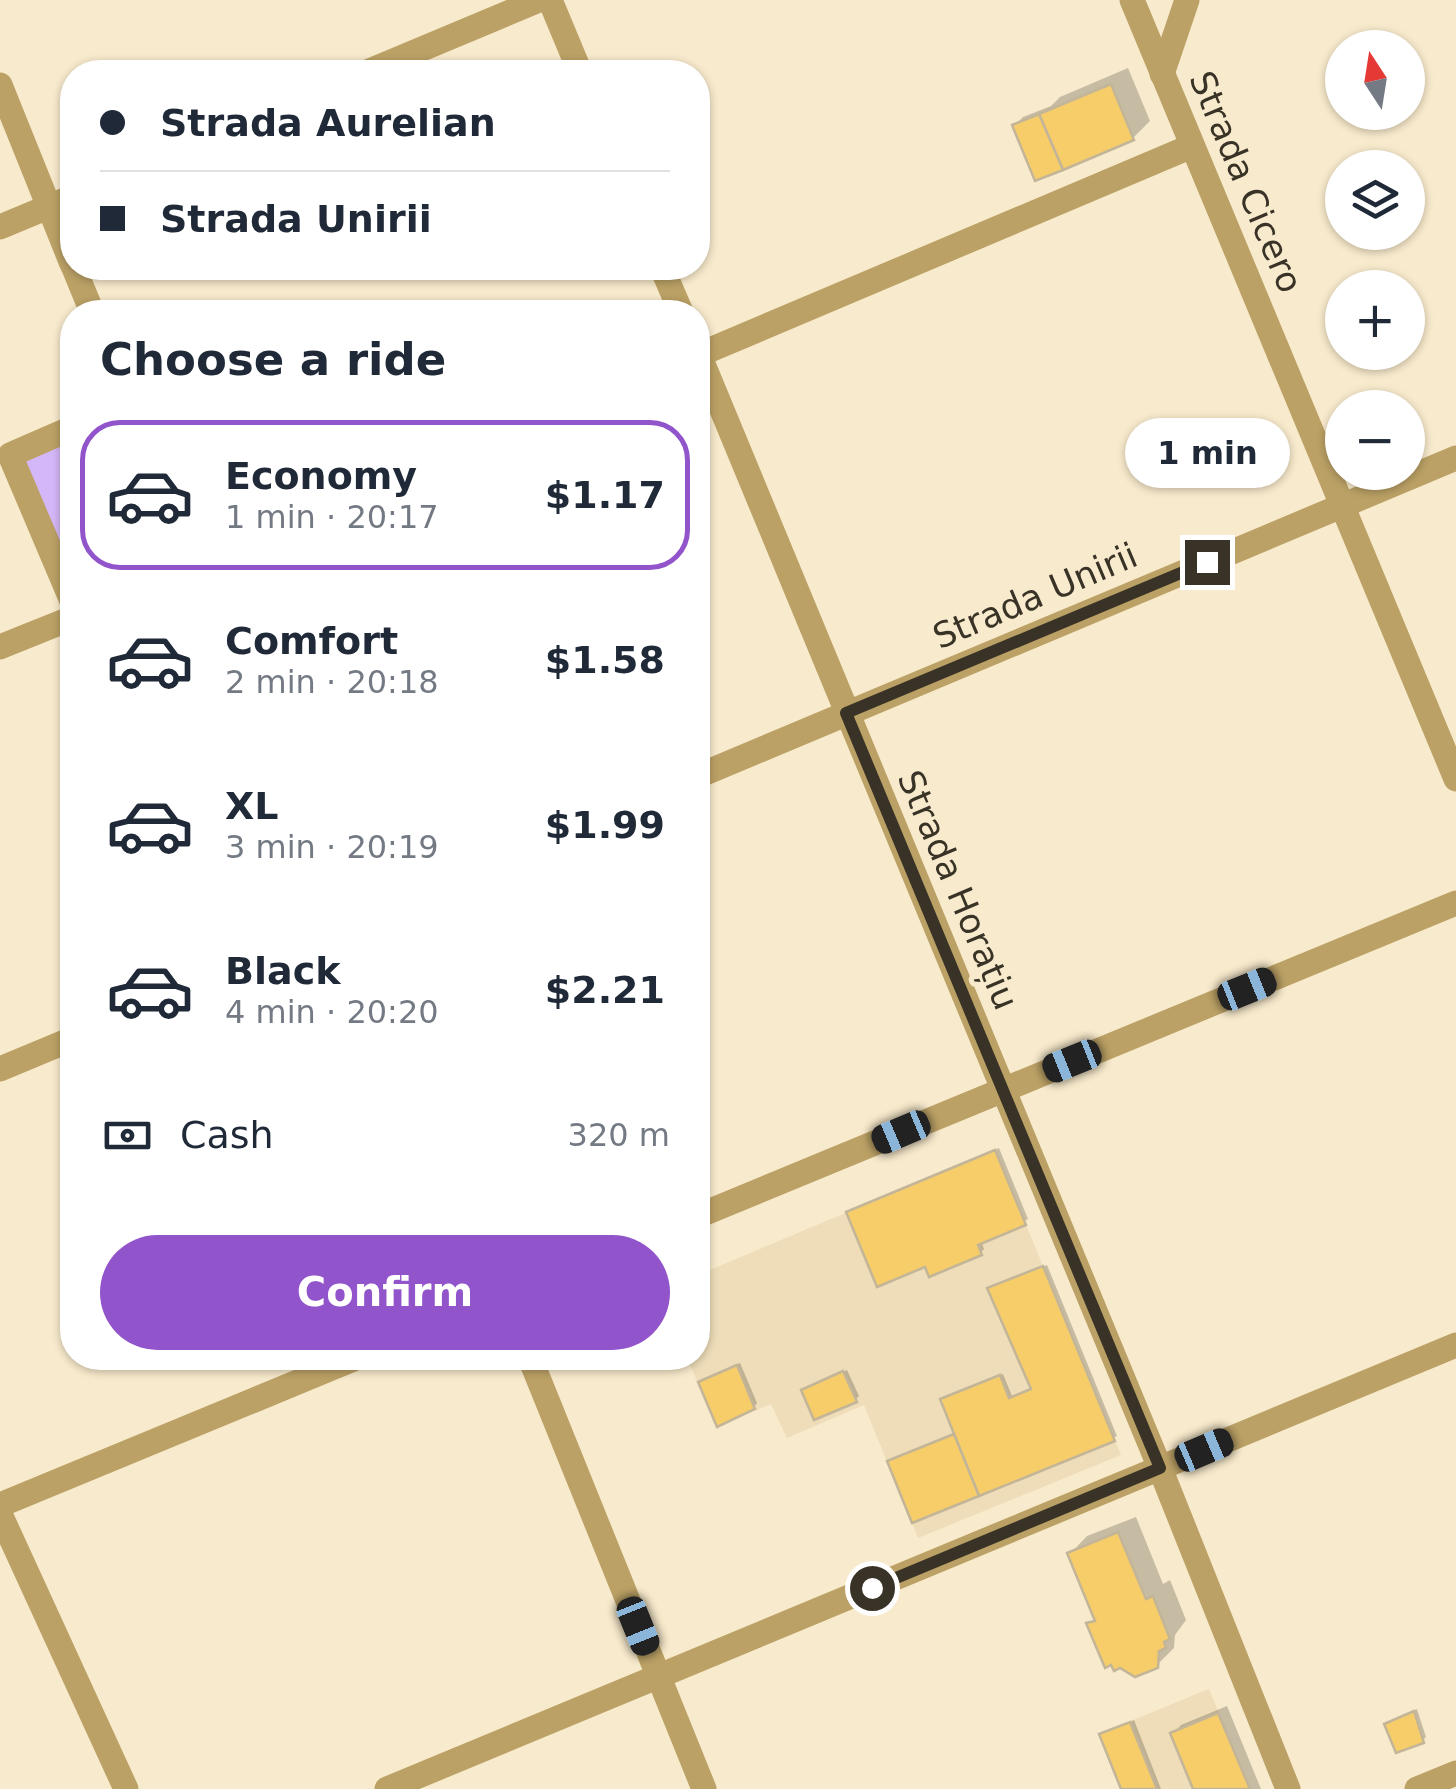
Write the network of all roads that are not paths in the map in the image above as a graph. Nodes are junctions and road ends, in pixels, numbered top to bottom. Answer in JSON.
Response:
{"nodes":[{"id":1,"x":539,"y":0,"type":"edge"},
{"id":2,"x":550,"y":0,"type":"edge"},
{"id":3,"x":1132,"y":0,"type":"edge"},
{"id":4,"x":1187,"y":0,"type":"edge"},
{"id":5,"x":396,"y":60,"type":"edge"},
{"id":6,"x":575,"y":60,"type":"edge"},
{"id":7,"x":1162,"y":74,"type":"junction"},
{"id":8,"x":0,"y":84,"type":"edge"},
{"id":9,"x":1192,"y":146,"type":"junction"},
{"id":10,"x":60,"y":199,"type":"edge"},
{"id":11,"x":60,"y":201,"type":"edge"},
{"id":12,"x":0,"y":227,"type":"edge"},
{"id":13,"x":710,"y":349,"type":"edge"},
{"id":14,"x":710,"y":383,"type":"edge"},
{"id":15,"x":60,"y":433,"type":"edge"},
{"id":16,"x":1456,"y":458,"type":"edge"},
{"id":17,"x":1344,"y":504,"type":"junction"},
{"id":18,"x":60,"y":573,"type":"edge"},
{"id":19,"x":60,"y":623,"type":"edge"},
{"id":20,"x":0,"y":648,"type":"edge"},
{"id":21,"x":846,"y":713,"type":"junction"},
{"id":22,"x":710,"y":771,"type":"edge"},
{"id":23,"x":1456,"y":779,"type":"edge"},
{"id":24,"x":1456,"y":903,"type":"edge"},
{"id":25,"x":60,"y":1044,"type":"edge"},
{"id":26,"x":0,"y":1069,"type":"edge"},
{"id":27,"x":1002,"y":1090,"type":"junction"},
{"id":28,"x":710,"y":1211,"type":"edge"},
{"id":29,"x":1456,"y":1345,"type":"edge"},
{"id":30,"x":327,"y":1370,"type":"edge"},
{"id":31,"x":535,"y":1370,"type":"edge"},
{"id":32,"x":1160,"y":1468,"type":"junction"},
{"id":33,"x":0,"y":1506,"type":"edge"},
{"id":34,"x":0,"y":1514,"type":"edge"},
{"id":35,"x":659,"y":1677,"type":"junction"},
{"id":36,"x":1456,"y":1773,"type":"edge"},
{"id":37,"x":126,"y":1789,"type":"edge"},
{"id":38,"x":387,"y":1789,"type":"edge"},
{"id":39,"x":704,"y":1789,"type":"edge"},
{"id":40,"x":1288,"y":1789,"type":"edge"},
{"id":41,"x":1417,"y":1789,"type":"edge"}],
"edges":[{"from":1,"to":5,"type":"street"},
{"from":2,"to":6,"type":"street"},
{"from":3,"to":7,"type":"street","name":"Strada Cicero"},
{"from":4,"to":7,"type":"street"},
{"from":7,"to":9,"type":"street","name":"Strada Cicero"},
{"from":8,"to":10,"type":"street"},
{"from":9,"to":13,"type":"street"},
{"from":9,"to":17,"type":"street","name":"Strada Cicero"},
{"from":11,"to":12,"type":"street"},
{"from":14,"to":21,"type":"street","name":"Strada Horațiu"},
{"from":15,"to":18,"type":"street"},
{"from":16,"to":17,"type":"street","name":"Strada Unirii"},
{"from":17,"to":21,"type":"street","name":"Strada Unirii"},
{"from":17,"to":23,"type":"street","name":"Strada Cicero"},
{"from":19,"to":20,"type":"street"},
{"from":21,"to":22,"type":"street","name":"Strada Unirii"},
{"from":21,"to":27,"type":"street","name":"Strada Horațiu"},
{"from":24,"to":27,"type":"street"},
{"from":25,"to":26,"type":"street"},
{"from":27,"to":28,"type":"street"},
{"from":27,"to":32,"type":"street","name":"Strada Horațiu"},
{"from":29,"to":32,"type":"street"},
{"from":30,"to":33,"type":"street"},
{"from":31,"to":35,"type":"street"},
{"from":32,"to":35,"type":"street"},
{"from":32,"to":40,"type":"street","name":"Strada Horațiu"},
{"from":34,"to":37,"type":"street"},
{"from":35,"to":38,"type":"street"},
{"from":35,"to":39,"type":"street"},
{"from":36,"to":41,"type":"street"}]}
